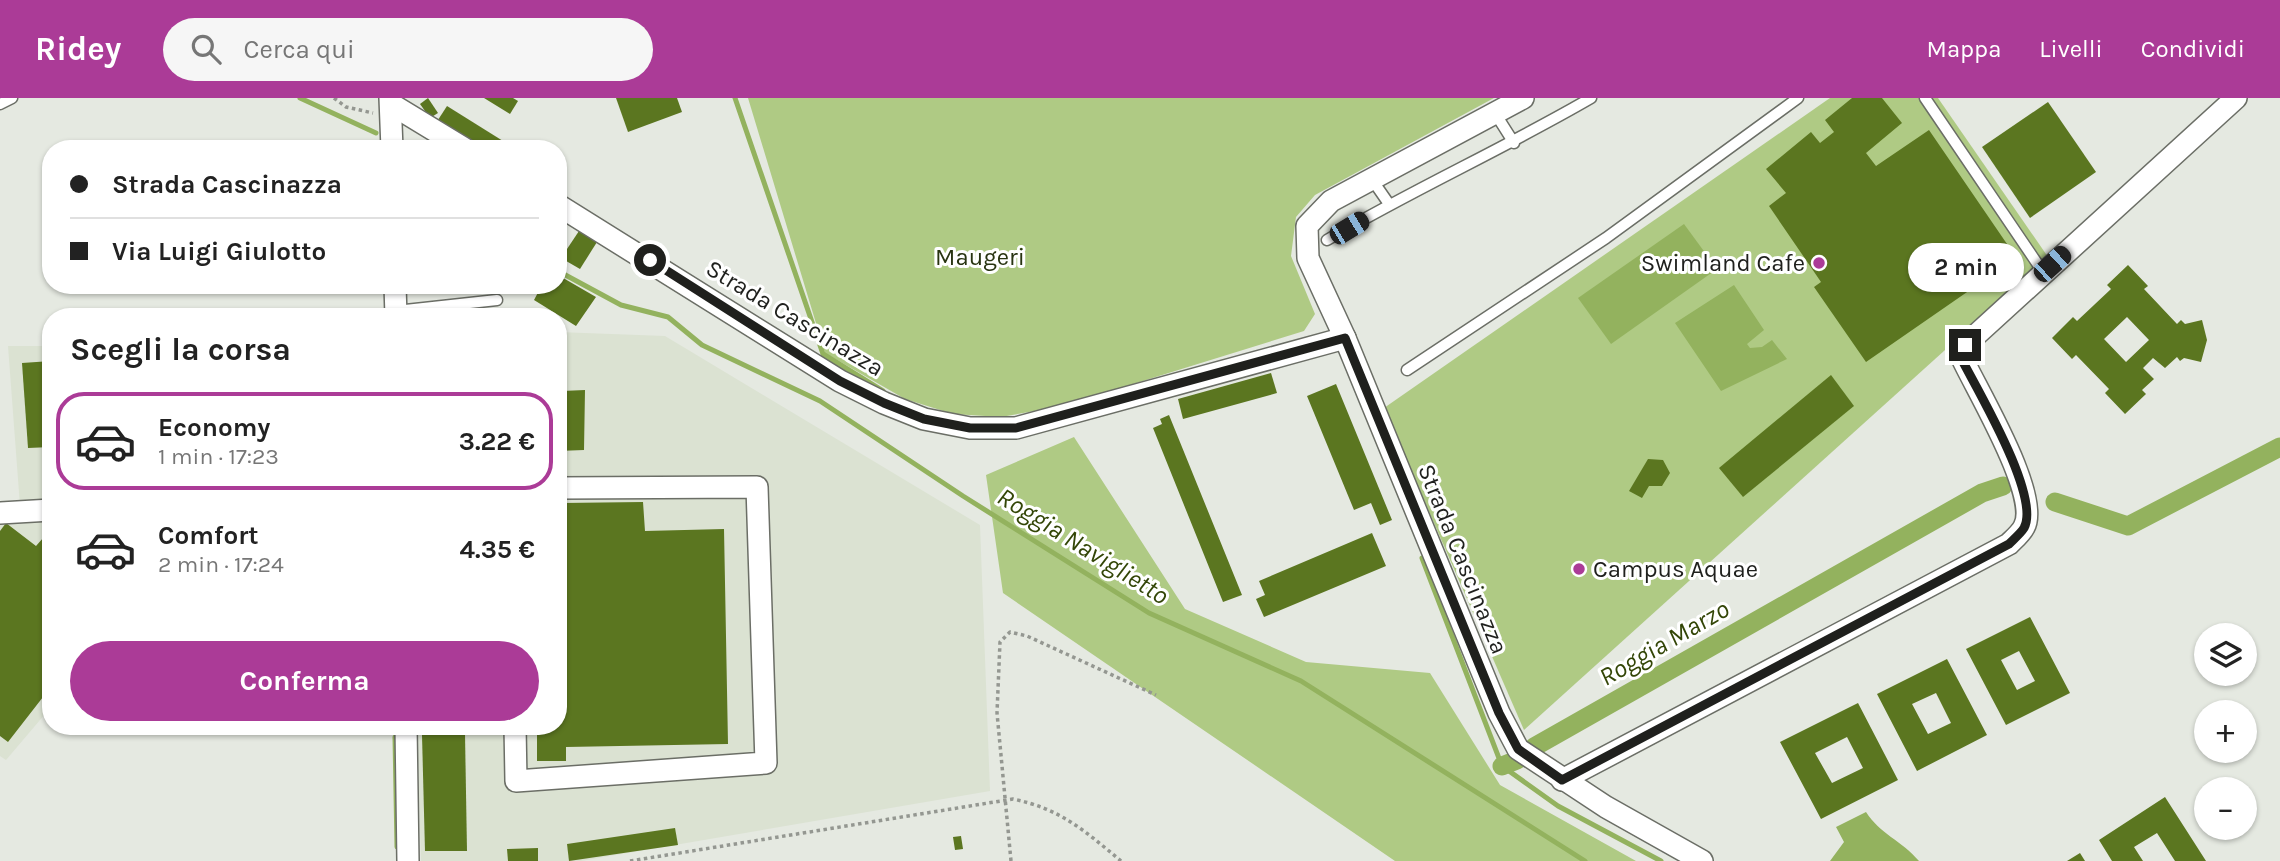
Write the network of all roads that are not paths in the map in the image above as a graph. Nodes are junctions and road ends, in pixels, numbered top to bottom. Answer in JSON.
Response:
{"nodes":[{"id":1,"x":12,"y":98,"type":"edge"},
{"id":2,"x":1523,"y":98,"type":"edge"},
{"id":3,"x":1591,"y":98,"type":"edge"},
{"id":4,"x":1798,"y":98,"type":"edge"},
{"id":5,"x":1925,"y":98,"type":"edge"},
{"id":6,"x":2236,"y":98,"type":"edge"},
{"id":7,"x":391,"y":101,"type":"edge"},
{"id":8,"x":0,"y":104,"type":"edge"},
{"id":9,"x":1495,"y":113,"type":"junction"},
{"id":10,"x":392,"y":140,"type":"edge"},
{"id":11,"x":452,"y":140,"type":"edge"},
{"id":12,"x":1514,"y":143,"type":"junction"},
{"id":13,"x":1371,"y":177,"type":"junction"},
{"id":14,"x":1389,"y":204,"type":"junction"},
{"id":15,"x":567,"y":211,"type":"edge"},
{"id":16,"x":1327,"y":240,"type":"dead end"},
{"id":17,"x":2043,"y":272,"type":"junction"},
{"id":18,"x":497,"y":300,"type":"dead end"},
{"id":19,"x":439,"y":308,"type":"edge"},
{"id":20,"x":1345,"y":338,"type":"junction"},
{"id":21,"x":1407,"y":370,"type":"dead end"},
{"id":22,"x":567,"y":488,"type":"edge"},
{"id":23,"x":42,"y":511,"type":"edge"},
{"id":24,"x":0,"y":513,"type":"edge"},
{"id":25,"x":405,"y":735,"type":"edge"},
{"id":26,"x":515,"y":735,"type":"edge"},
{"id":27,"x":1562,"y":780,"type":"junction"},
{"id":28,"x":408,"y":861,"type":"edge"},
{"id":29,"x":1702,"y":861,"type":"edge"}],
"edges":[{"from":1,"to":8,"type":"lane"},
{"from":2,"to":9,"type":"street","name":"Strada Cascinazza"},
{"from":3,"to":12,"type":"lane"},
{"from":4,"to":21,"type":"lane"},
{"from":5,"to":17,"type":"lane"},
{"from":6,"to":17,"type":"street"},
{"from":7,"to":10,"type":"street"},
{"from":7,"to":11,"type":"street"},
{"from":9,"to":12,"type":"lane"},
{"from":9,"to":13,"type":"street","name":"Strada Cascinazza"},
{"from":12,"to":14,"type":"lane"},
{"from":13,"to":14,"type":"lane"},
{"from":13,"to":20,"type":"street","name":"Strada Cascinazza"},
{"from":14,"to":16,"type":"lane"},
{"from":15,"to":20,"type":"street","name":"Strada Cascinazza"},
{"from":17,"to":27,"type":"street"},
{"from":18,"to":19,"type":"lane"},
{"from":20,"to":27,"type":"street","name":"Strada Cascinazza"},
{"from":22,"to":26,"type":"street"},
{"from":23,"to":24,"type":"street"},
{"from":25,"to":28,"type":"street"},
{"from":27,"to":29,"type":"street","name":"Strada Cascinazza"}]}
